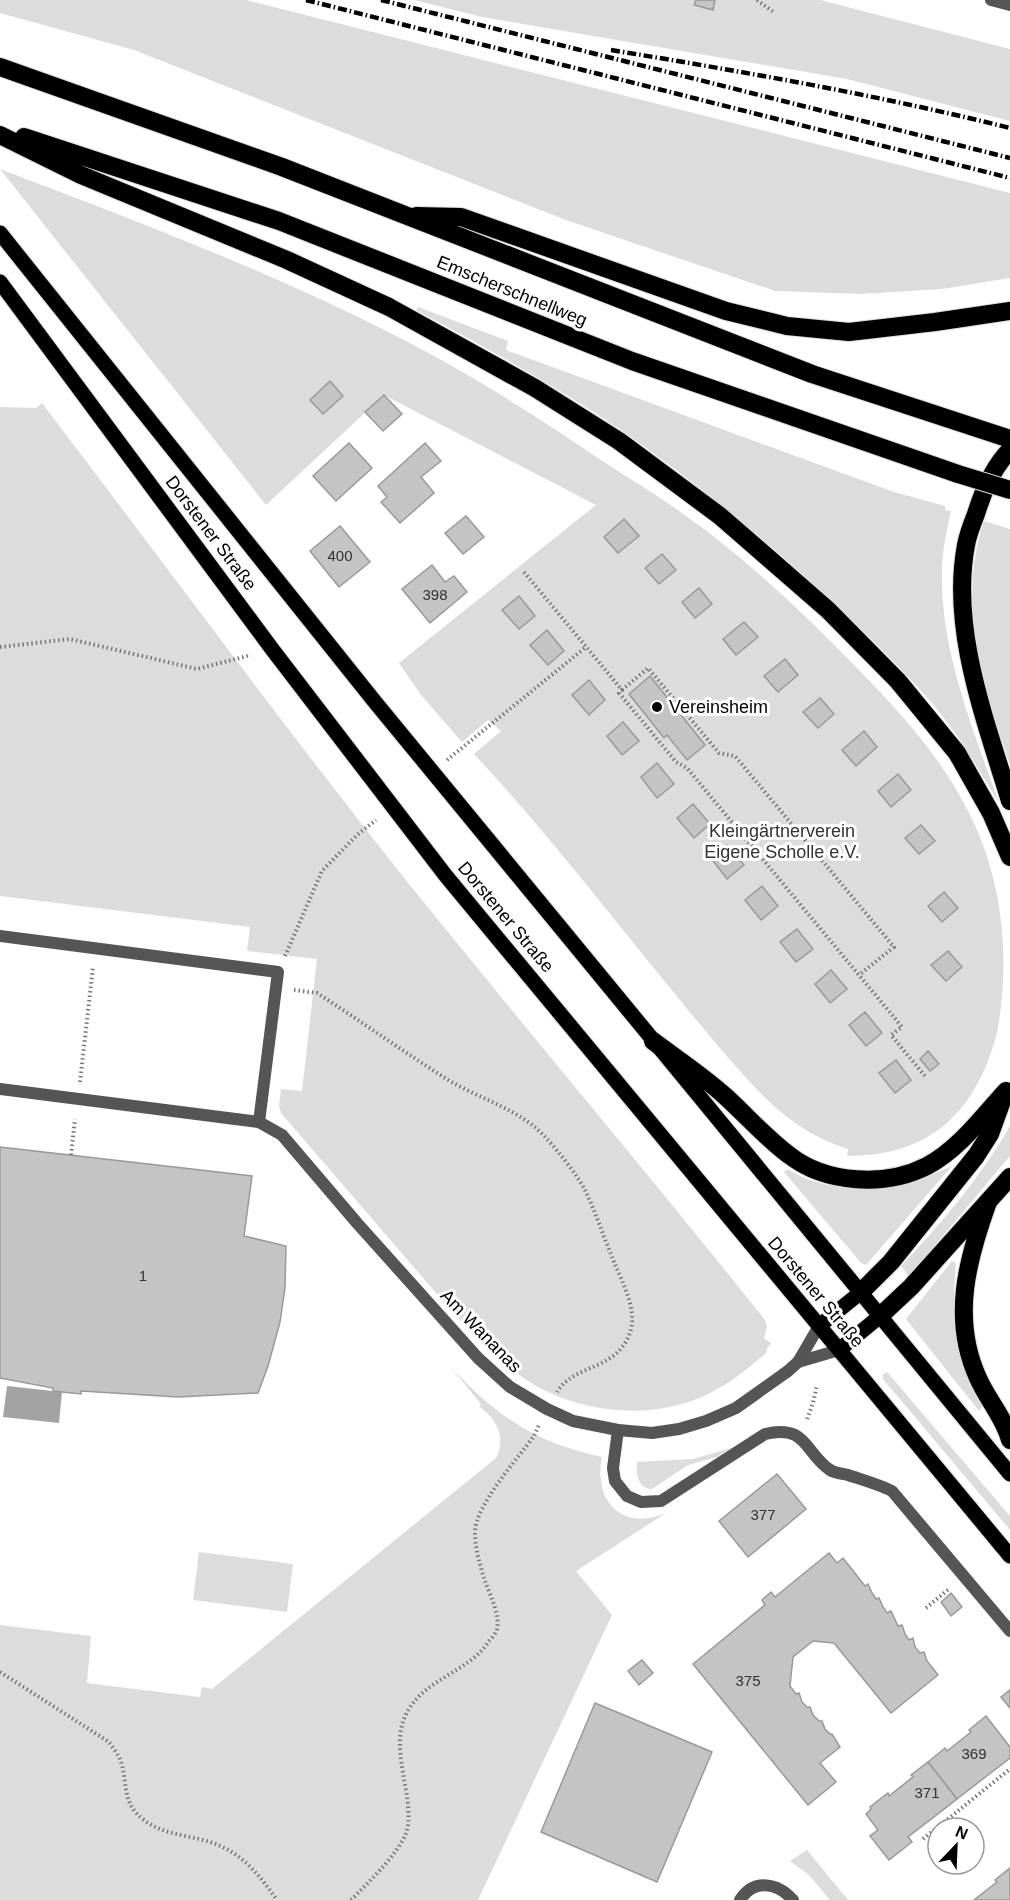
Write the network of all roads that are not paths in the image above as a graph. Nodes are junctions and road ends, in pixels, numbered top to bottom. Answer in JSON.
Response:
{"nodes":[{"id":1,"x":991,"y":0,"type":"edge"},
{"id":2,"x":1010,"y":5,"type":"edge"},
{"id":3,"x":0,"y":67,"type":"edge"},
{"id":4,"x":0,"y":129,"type":"edge"},
{"id":5,"x":0,"y":135,"type":"edge"},
{"id":6,"x":404,"y":216,"type":"junction"},
{"id":7,"x":0,"y":233,"type":"edge"},
{"id":8,"x":0,"y":282,"type":"edge"},
{"id":9,"x":1010,"y":311,"type":"edge"},
{"id":10,"x":1010,"y":439,"type":"edge"},
{"id":11,"x":1010,"y":450,"type":"edge"},
{"id":12,"x":1010,"y":490,"type":"edge"},
{"id":13,"x":1010,"y":801,"type":"edge"},
{"id":14,"x":1010,"y":856,"type":"edge"},
{"id":15,"x":0,"y":936,"type":"edge"},
{"id":16,"x":653,"y":1041,"type":"junction"},
{"id":17,"x":1008,"y":1086,"type":"edge"},
{"id":18,"x":0,"y":1089,"type":"edge"},
{"id":19,"x":259,"y":1122,"type":"junction"},
{"id":20,"x":1010,"y":1177,"type":"edge"},
{"id":21,"x":988,"y":1202,"type":"junction"},
{"id":22,"x":860,"y":1293,"type":"junction"},
{"id":23,"x":879,"y":1317,"type":"junction"},
{"id":24,"x":819,"y":1326,"type":"junction"},
{"id":25,"x":840,"y":1350,"type":"junction"},
{"id":26,"x":798,"y":1362,"type":"junction"},
{"id":27,"x":618,"y":1430,"type":"junction"},
{"id":28,"x":1010,"y":1440,"type":"edge"},
{"id":29,"x":1010,"y":1474,"type":"edge"},
{"id":30,"x":1010,"y":1556,"type":"edge"},
{"id":31,"x":1010,"y":1630,"type":"edge"},
{"id":32,"x":740,"y":1900,"type":"edge"},
{"id":33,"x":793,"y":1900,"type":"edge"}],
"edges":[{"from":1,"to":2,"type":"street"},
{"from":3,"to":6,"type":"highway"},
{"from":4,"to":12,"type":"highway","name":"Emscherschnellweg","bridge":true},
{"from":5,"to":14,"type":"highway"},
{"from":6,"to":9,"type":"highway"},
{"from":6,"to":10,"type":"highway"},
{"from":7,"to":16,"type":"main road","name":"Dorstener Straße"},
{"from":8,"to":24,"type":"main road","name":"Dorstener Straße"},
{"from":11,"to":13,"type":"highway"},
{"from":15,"to":19,"type":"street"},
{"from":16,"to":17,"type":"highway"},
{"from":16,"to":22,"type":"main road","name":"Dorstener Straße"},
{"from":17,"to":22,"type":"highway"},
{"from":18,"to":19,"type":"street"},
{"from":19,"to":27,"type":"street","name":"Am Wananas"},
{"from":20,"to":21,"type":"highway"},
{"from":21,"to":23,"type":"highway"},
{"from":21,"to":28,"type":"highway"},
{"from":22,"to":23,"type":"main road","name":"Dorstener Straße"},
{"from":22,"to":24,"type":"main road"},
{"from":23,"to":25,"type":"main road"},
{"from":23,"to":29,"type":"main road","name":"Dorstener Straße"},
{"from":24,"to":25,"type":"main road","name":"Dorstener Straße"},
{"from":24,"to":26,"type":"street","name":"Am Wananas"},
{"from":25,"to":26,"type":"street","name":"Am Wananas"},
{"from":25,"to":30,"type":"main road","name":"Dorstener Straße"},
{"from":26,"to":27,"type":"street","name":"Am Wananas"},
{"from":27,"to":31,"type":"street"},
{"from":32,"to":33,"type":"street"}]}
